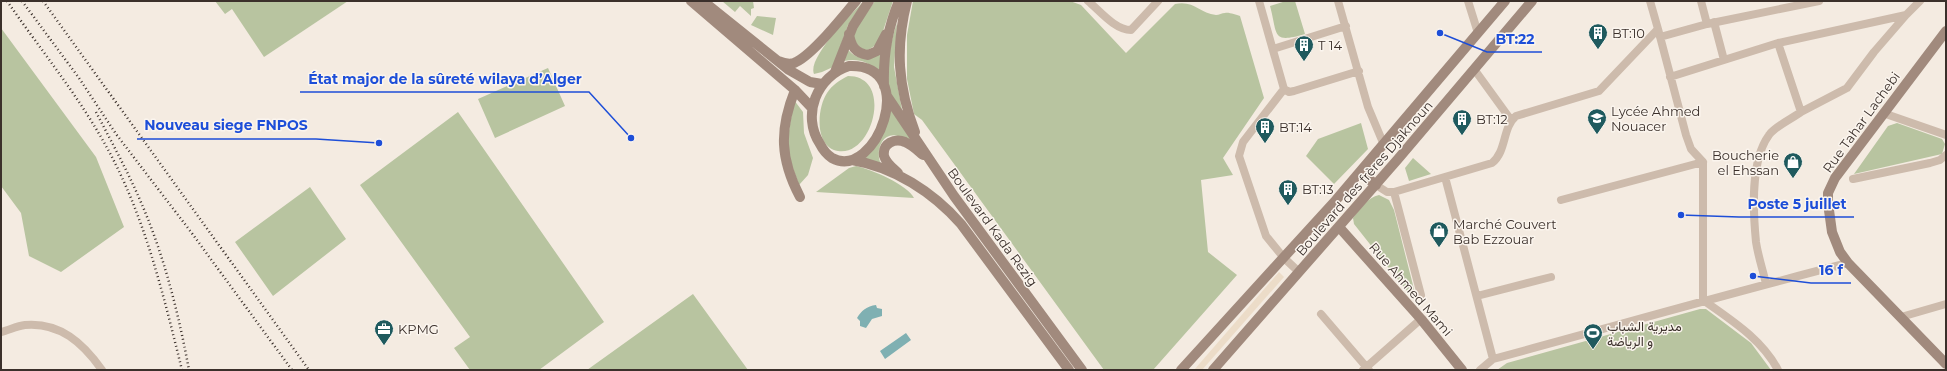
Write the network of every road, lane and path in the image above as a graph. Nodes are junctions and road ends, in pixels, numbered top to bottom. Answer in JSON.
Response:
{"nodes":[{"id":1,"x":691,"y":1,"type":"edge"},
{"id":2,"x":703,"y":1,"type":"edge"},
{"id":3,"x":856,"y":1,"type":"edge"},
{"id":4,"x":869,"y":1,"type":"edge"},
{"id":5,"x":899,"y":1,"type":"edge"},
{"id":6,"x":907,"y":1,"type":"edge"},
{"id":7,"x":1088,"y":1,"type":"edge"},
{"id":8,"x":1158,"y":1,"type":"edge"},
{"id":9,"x":1259,"y":1,"type":"edge"},
{"id":10,"x":1338,"y":1,"type":"edge"},
{"id":11,"x":1468,"y":1,"type":"edge"},
{"id":12,"x":1505,"y":1,"type":"edge"},
{"id":13,"x":1532,"y":1,"type":"edge"},
{"id":14,"x":1650,"y":1,"type":"edge"},
{"id":15,"x":1701,"y":1,"type":"edge"},
{"id":16,"x":1819,"y":1,"type":"edge"},
{"id":17,"x":1920,"y":1,"type":"edge"},
{"id":18,"x":1906,"y":15,"type":"junction"},
{"id":19,"x":891,"y":22,"type":"junction"},
{"id":20,"x":1711,"y":23,"type":"junction"},
{"id":21,"x":1346,"y":26,"type":"junction"},
{"id":22,"x":1946,"y":31,"type":"edge"},
{"id":23,"x":1478,"y":33,"type":"junction"},
{"id":24,"x":1659,"y":33,"type":"junction"},
{"id":25,"x":849,"y":34,"type":"junction"},
{"id":26,"x":1778,"y":43,"type":"junction"},
{"id":27,"x":1273,"y":49,"type":"junction"},
{"id":28,"x":1724,"y":60,"type":"junction"},
{"id":29,"x":778,"y":61,"type":"junction"},
{"id":30,"x":1474,"y":69,"type":"junction"},
{"id":31,"x":1359,"y":71,"type":"junction"},
{"id":32,"x":835,"y":72,"type":"junction"},
{"id":33,"x":1670,"y":77,"type":"junction"},
{"id":34,"x":822,"y":84,"type":"junction"},
{"id":35,"x":884,"y":86,"type":"junction"},
{"id":36,"x":795,"y":90,"type":"junction"},
{"id":37,"x":1284,"y":90,"type":"junction"},
{"id":38,"x":887,"y":96,"type":"junction"},
{"id":39,"x":812,"y":108,"type":"junction"},
{"id":40,"x":1801,"y":112,"type":"junction"},
{"id":41,"x":1883,"y":113,"type":"junction"},
{"id":42,"x":1511,"y":120,"type":"junction"},
{"id":43,"x":1946,"y":135,"type":"edge"},
{"id":44,"x":919,"y":143,"type":"junction"},
{"id":45,"x":1384,"y":145,"type":"junction"},
{"id":46,"x":1946,"y":155,"type":"edge"},
{"id":47,"x":928,"y":159,"type":"junction"},
{"id":48,"x":852,"y":160,"type":"junction"},
{"id":49,"x":1703,"y":162,"type":"junction"},
{"id":50,"x":1360,"y":172,"type":"junction"},
{"id":51,"x":903,"y":177,"type":"junction"},
{"id":52,"x":1445,"y":177,"type":"junction"},
{"id":53,"x":1853,"y":178,"type":"dead end"},
{"id":54,"x":1376,"y":185,"type":"junction"},
{"id":55,"x":1394,"y":192,"type":"junction"},
{"id":56,"x":800,"y":197,"type":"dead end"},
{"id":57,"x":1561,"y":200,"type":"dead end"},
{"id":58,"x":1339,"y":227,"type":"junction"},
{"id":59,"x":1840,"y":252,"type":"junction"},
{"id":60,"x":1284,"y":258,"type":"junction"},
{"id":61,"x":1848,"y":263,"type":"junction"},
{"id":62,"x":1837,"y":266,"type":"junction"},
{"id":63,"x":1299,"y":272,"type":"junction"},
{"id":64,"x":1551,"y":277,"type":"dead end"},
{"id":65,"x":1766,"y":284,"type":"junction"},
{"id":66,"x":1421,"y":295,"type":"dead end"},
{"id":67,"x":1477,"y":296,"type":"junction"},
{"id":68,"x":1703,"y":300,"type":"junction"},
{"id":69,"x":1946,"y":304,"type":"edge"},
{"id":70,"x":1320,"y":314,"type":"dead end"},
{"id":71,"x":1901,"y":317,"type":"junction"},
{"id":72,"x":1421,"y":319,"type":"junction"},
{"id":73,"x":1,"y":332,"type":"edge"},
{"id":74,"x":1493,"y":359,"type":"junction"},
{"id":75,"x":1946,"y":364,"type":"edge"},
{"id":76,"x":1366,"y":369,"type":"edge"},
{"id":77,"x":102,"y":370,"type":"edge"},
{"id":78,"x":1069,"y":370,"type":"edge"},
{"id":79,"x":1082,"y":370,"type":"edge"},
{"id":80,"x":1181,"y":370,"type":"edge"},
{"id":81,"x":1213,"y":370,"type":"edge"},
{"id":82,"x":1462,"y":370,"type":"edge"},
{"id":83,"x":1480,"y":370,"type":"edge"},
{"id":84,"x":1778,"y":370,"type":"edge"}],
"edges":[{"from":1,"to":36,"type":"main road"},
{"from":2,"to":29,"type":"main road"},
{"from":3,"to":29,"type":"main road"},
{"from":4,"to":25,"type":"main road","name":"Boulevard Kada Rezig"},
{"from":5,"to":19,"type":"main road"},
{"from":6,"to":44,"type":"main road"},
{"from":7,"to":8,"type":"street"},
{"from":9,"to":27,"type":"street"},
{"from":10,"to":21,"type":"street"},
{"from":11,"to":23,"type":"street"},
{"from":12,"to":23,"type":"main road","name":"Boulevard des frères Djaknoun"},
{"from":13,"to":30,"type":"main road","name":"Boulevard des frères Djaknoun"},
{"from":14,"to":24,"type":"street"},
{"from":15,"to":20,"type":"street"},
{"from":16,"to":20,"type":"street"},
{"from":17,"to":18,"type":"street"},
{"from":18,"to":26,"type":"street"},
{"from":18,"to":40,"type":"street"},
{"from":19,"to":25,"type":"main road"},
{"from":19,"to":35,"type":"main road"},
{"from":20,"to":24,"type":"street"},
{"from":20,"to":28,"type":"street"},
{"from":21,"to":27,"type":"street"},
{"from":21,"to":31,"type":"street"},
{"from":22,"to":41,"type":"main road","name":"Rue Tahar Lachebi"},
{"from":23,"to":45,"type":"main road","name":"Boulevard des frères Djaknoun"},
{"from":24,"to":33,"type":"street"},
{"from":24,"to":42,"type":"street"},
{"from":25,"to":32,"type":"main road","name":"Boulevard Kada Rezig"},
{"from":26,"to":28,"type":"street"},
{"from":26,"to":40,"type":"street"},
{"from":27,"to":37,"type":"street"},
{"from":28,"to":33,"type":"street"},
{"from":29,"to":34,"type":"main road"},
{"from":30,"to":42,"type":"street"},
{"from":30,"to":54,"type":"main road","name":"Boulevard des frères Djaknoun"},
{"from":31,"to":37,"type":"street"},
{"from":31,"to":45,"type":"street"},
{"from":32,"to":34,"type":"main road","name":"Boulevard Kada Rezig"},
{"from":32,"to":35,"type":"main road","name":"Boulevard Kada Rezig"},
{"from":33,"to":49,"type":"street"},
{"from":34,"to":39,"type":"main road","name":"Boulevard Kada Rezig"},
{"from":35,"to":38,"type":"main road","name":"Boulevard Kada Rezig"},
{"from":36,"to":39,"type":"main road"},
{"from":36,"to":56,"type":"main road"},
{"from":37,"to":60,"type":"street"},
{"from":38,"to":44,"type":"main road","name":"Boulevard Kada Rezig"},
{"from":38,"to":48,"type":"main road","name":"Boulevard Kada Rezig"},
{"from":39,"to":48,"type":"main road","name":"Boulevard Kada Rezig"},
{"from":40,"to":65,"type":"street"},
{"from":41,"to":43,"type":"street"},
{"from":41,"to":59,"type":"main road","name":"Rue Tahar Lachebi"},
{"from":42,"to":52,"type":"street"},
{"from":44,"to":47,"type":"main road","name":"Boulevard Kada Rezig"},
{"from":45,"to":50,"type":"main road","name":"Boulevard des frères Djaknoun"},
{"from":46,"to":53,"type":"street"},
{"from":47,"to":51,"type":"main road"},
{"from":47,"to":79,"type":"main road","name":"Boulevard Kada Rezig"},
{"from":48,"to":51,"type":"main road","name":"Boulevard Kada Rezig"},
{"from":49,"to":57,"type":"street"},
{"from":49,"to":68,"type":"street"},
{"from":50,"to":54,"type":"main road"},
{"from":50,"to":60,"type":"main road","name":"Boulevard des frères Djaknoun"},
{"from":51,"to":78,"type":"main road","name":"Boulevard Kada Rezig"},
{"from":52,"to":55,"type":"street"},
{"from":52,"to":67,"type":"street"},
{"from":54,"to":55,"type":"street"},
{"from":54,"to":58,"type":"main road","name":"Boulevard des frères Djaknoun"},
{"from":55,"to":66,"type":"street"},
{"from":58,"to":63,"type":"main road","name":"Boulevard des frères Djaknoun"},
{"from":58,"to":72,"type":"main road","name":"Rue Ahmed Mami"},
{"from":59,"to":61,"type":"main road","name":"Rue Tahar Lachebi"},
{"from":59,"to":62,"type":"street"},
{"from":60,"to":63,"type":"street"},
{"from":60,"to":80,"type":"main road","name":"Boulevard des frères Djaknoun"},
{"from":61,"to":62,"type":"street"},
{"from":61,"to":71,"type":"main road","name":"Rue Tahar Lachebi"},
{"from":62,"to":65,"type":"street"},
{"from":63,"to":81,"type":"main road","name":"Boulevard des frères Djaknoun"},
{"from":64,"to":67,"type":"street"},
{"from":65,"to":68,"type":"street"},
{"from":67,"to":74,"type":"street"},
{"from":68,"to":74,"type":"street"},
{"from":68,"to":84,"type":"street"},
{"from":69,"to":71,"type":"street"},
{"from":70,"to":76,"type":"street"},
{"from":71,"to":75,"type":"main road","name":"Rue Tahar Lachebi"},
{"from":72,"to":76,"type":"street"},
{"from":72,"to":82,"type":"main road","name":"Rue Ahmed Mami"},
{"from":73,"to":77,"type":"street"},
{"from":74,"to":83,"type":"street"}]}
